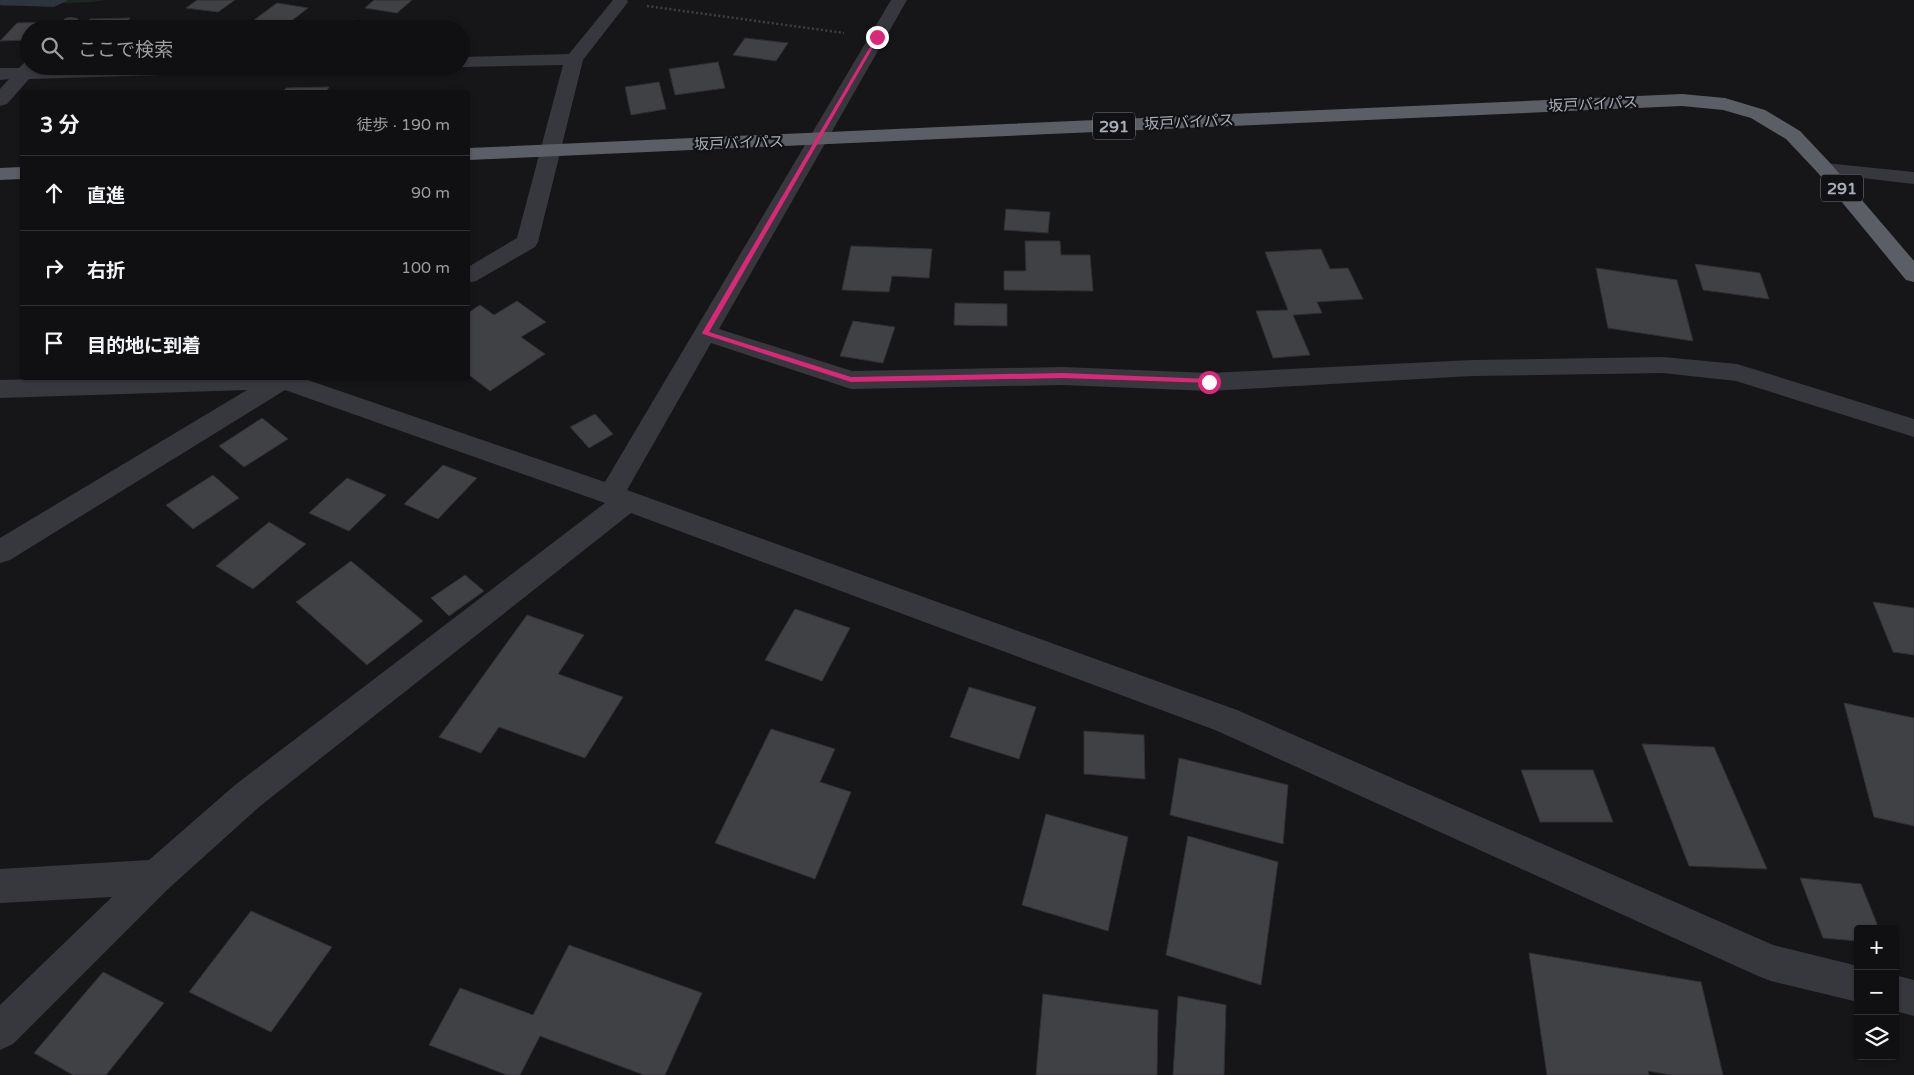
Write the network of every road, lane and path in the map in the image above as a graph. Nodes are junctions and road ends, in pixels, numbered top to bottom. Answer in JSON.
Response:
{"nodes":[{"id":1,"x":898,"y":0,"type":"edge"},
{"id":2,"x":620,"y":2,"type":"joint"},
{"id":3,"x":877,"y":37,"type":"junction"},
{"id":4,"x":574,"y":60,"type":"junction"},
{"id":5,"x":470,"y":62,"type":"edge"},
{"id":6,"x":20,"y":71,"type":"edge"},
{"id":7,"x":0,"y":74,"type":"edge"},
{"id":8,"x":23,"y":75,"type":"edge"},
{"id":9,"x":0,"y":100,"type":"edge"},
{"id":10,"x":816,"y":140,"type":"junction"},
{"id":11,"x":551,"y":151,"type":"junction"},
{"id":12,"x":470,"y":154,"type":"edge"},
{"id":13,"x":1825,"y":169,"type":"junction"},
{"id":14,"x":20,"y":173,"type":"edge"},
{"id":15,"x":0,"y":174,"type":"edge"},
{"id":16,"x":1914,"y":178,"type":"edge"},
{"id":17,"x":470,"y":275,"type":"edge"},
{"id":18,"x":1914,"y":275,"type":"edge"},
{"id":19,"x":705,"y":333,"type":"junction"},
{"id":20,"x":256,"y":380,"type":"edge"},
{"id":21,"x":283,"y":380,"type":"edge"},
{"id":22,"x":288,"y":380,"type":"edge"},
{"id":23,"x":0,"y":389,"type":"edge"},
{"id":24,"x":1914,"y":428,"type":"edge"},
{"id":25,"x":619,"y":498,"type":"junction"},
{"id":26,"x":0,"y":552,"type":"edge"},
{"id":27,"x":156,"y":878,"type":"junction"},
{"id":28,"x":0,"y":886,"type":"edge"},
{"id":29,"x":1854,"y":983,"type":"edge"},
{"id":30,"x":1899,"y":994,"type":"edge"},
{"id":31,"x":1914,"y":998,"type":"edge"},
{"id":32,"x":0,"y":1031,"type":"edge"}],
"edges":[{"from":1,"to":3,"type":"street"},
{"from":2,"to":3,"type":"path"},
{"from":2,"to":4,"type":"street"},
{"from":3,"to":10,"type":"street"},
{"from":4,"to":5,"type":"street"},
{"from":4,"to":11,"type":"street"},
{"from":6,"to":7,"type":"street"},
{"from":8,"to":9,"type":"street"},
{"from":10,"to":11,"type":"highway","name":"坂戸バイパス","number":"291"},
{"from":10,"to":13,"type":"highway","name":"坂戸バイパス","number":"291"},
{"from":10,"to":19,"type":"street"},
{"from":11,"to":12,"type":"highway","name":"坂戸バイパス","number":"291"},
{"from":11,"to":17,"type":"street"},
{"from":13,"to":16,"type":"street"},
{"from":13,"to":18,"type":"highway","number":"291"},
{"from":14,"to":15,"type":"highway"},
{"from":19,"to":24,"type":"street"},
{"from":19,"to":25,"type":"street"},
{"from":20,"to":23,"type":"street"},
{"from":21,"to":26,"type":"street"},
{"from":22,"to":25,"type":"street"},
{"from":25,"to":27,"type":"street"},
{"from":25,"to":29,"type":"street"},
{"from":27,"to":28,"type":"street"},
{"from":27,"to":32,"type":"street"},
{"from":30,"to":31,"type":"street"}]}
